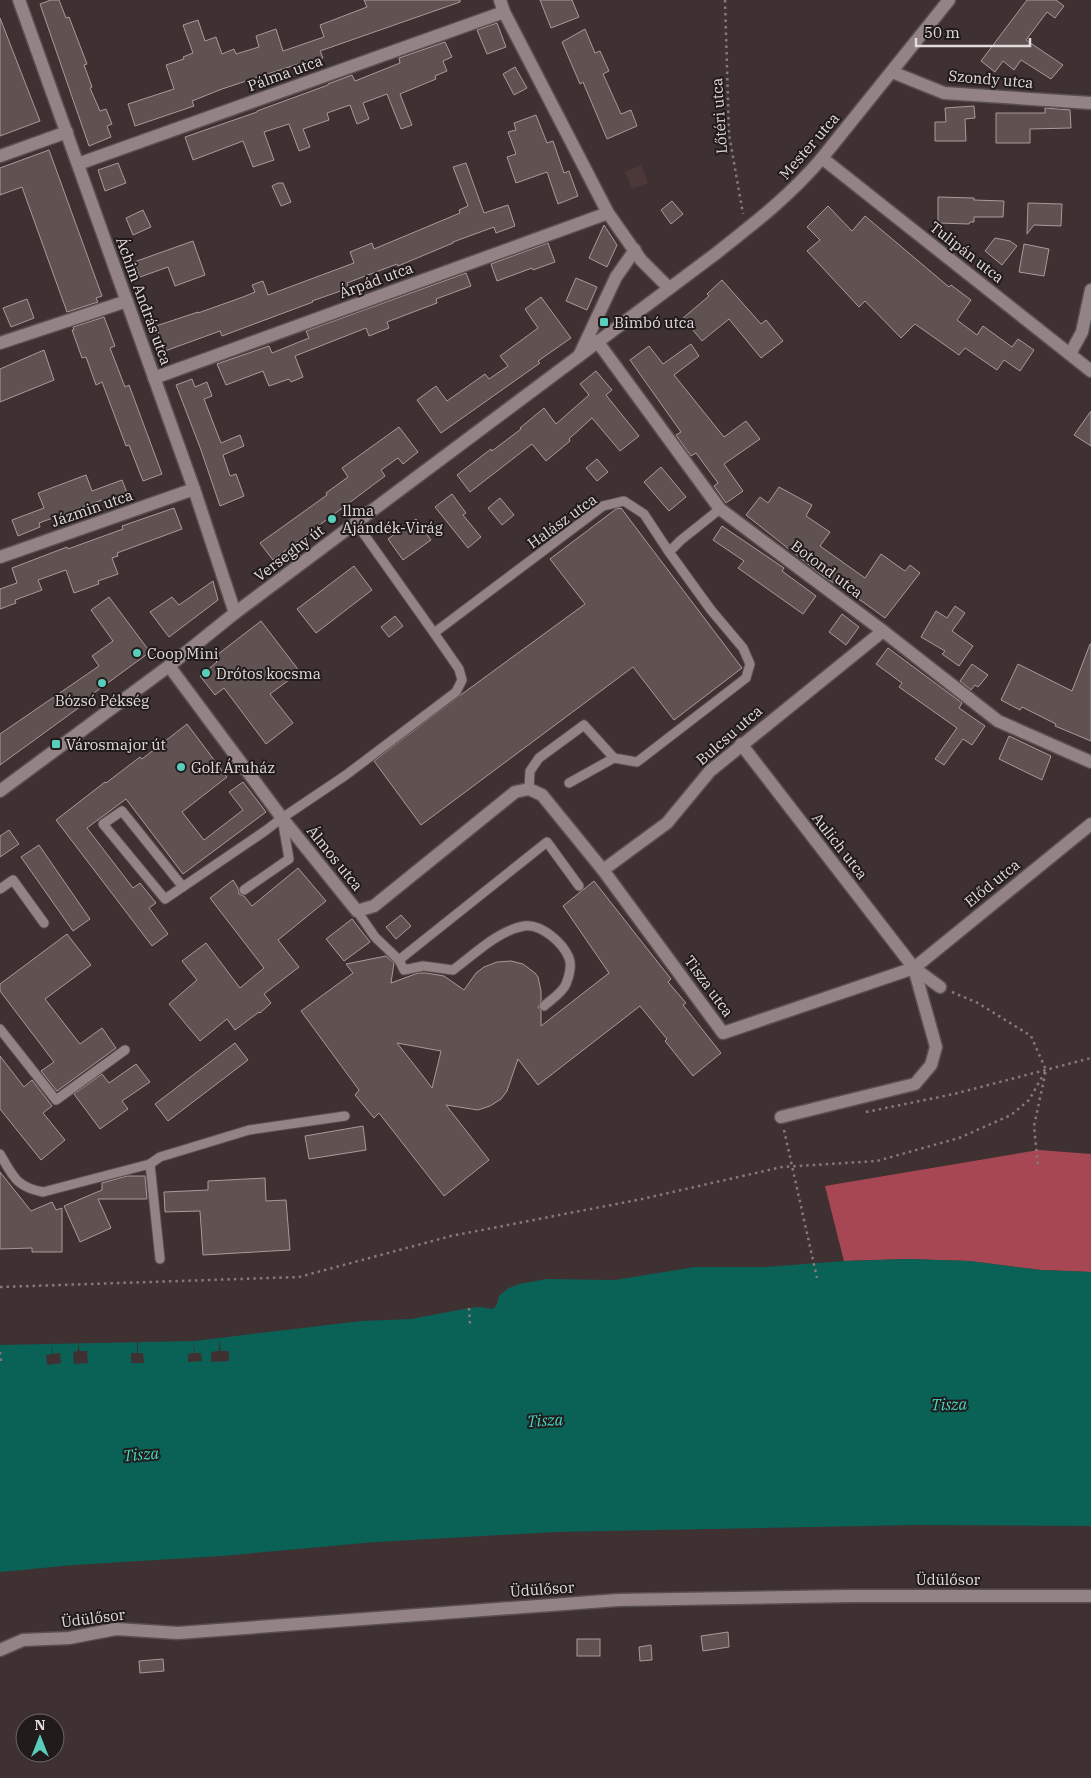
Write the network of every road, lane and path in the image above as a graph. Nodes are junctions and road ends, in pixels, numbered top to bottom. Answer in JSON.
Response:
{"nodes":[{"id":1,"x":20,"y":0,"type":"edge"},
{"id":2,"x":725,"y":0,"type":"edge"},
{"id":3,"x":949,"y":0,"type":"edge"},
{"id":4,"x":502,"y":6,"type":"edge"},
{"id":5,"x":892,"y":72,"type":"junction"},
{"id":6,"x":1091,"y":103,"type":"edge"},
{"id":7,"x":67,"y":132,"type":"junction"},
{"id":8,"x":0,"y":156,"type":"edge"},
{"id":9,"x":822,"y":158,"type":"junction"},
{"id":10,"x":78,"y":164,"type":"junction"},
{"id":11,"x":608,"y":213,"type":"junction"},
{"id":12,"x":745,"y":230,"type":"junction"},
{"id":13,"x":635,"y":250,"type":"junction"},
{"id":14,"x":669,"y":288,"type":"junction"},
{"id":15,"x":1091,"y":290,"type":"edge"},
{"id":16,"x":127,"y":300,"type":"junction"},
{"id":17,"x":597,"y":341,"type":"junction"},
{"id":18,"x":0,"y":343,"type":"edge"},
{"id":19,"x":1070,"y":354,"type":"junction"},
{"id":20,"x":579,"y":356,"type":"junction"},
{"id":21,"x":1091,"y":371,"type":"edge"},
{"id":22,"x":154,"y":378,"type":"junction"},
{"id":23,"x":194,"y":489,"type":"junction"},
{"id":24,"x":720,"y":509,"type":"junction"},
{"id":25,"x":356,"y":523,"type":"junction"},
{"id":26,"x":669,"y":552,"type":"junction"},
{"id":27,"x":0,"y":557,"type":"edge"},
{"id":28,"x":235,"y":614,"type":"junction"},
{"id":29,"x":883,"y":631,"type":"junction"},
{"id":30,"x":434,"y":633,"type":"junction"},
{"id":31,"x":169,"y":666,"type":"junction"},
{"id":32,"x":741,"y":744,"type":"junction"},
{"id":33,"x":614,"y":758,"type":"junction"},
{"id":34,"x":1091,"y":762,"type":"edge"},
{"id":35,"x":569,"y":783,"type":"dead end"},
{"id":36,"x":529,"y":789,"type":"junction"},
{"id":37,"x":0,"y":790,"type":"edge"},
{"id":38,"x":282,"y":818,"type":"junction"},
{"id":39,"x":1091,"y":824,"type":"edge"},
{"id":40,"x":603,"y":870,"type":"junction"},
{"id":41,"x":579,"y":886,"type":"dead end"},
{"id":42,"x":183,"y":887,"type":"junction"},
{"id":43,"x":0,"y":889,"type":"edge"},
{"id":44,"x":244,"y":890,"type":"dead end"},
{"id":45,"x":357,"y":911,"type":"junction"},
{"id":46,"x":44,"y":923,"type":"dead end"},
{"id":47,"x":399,"y":960,"type":"junction"},
{"id":48,"x":914,"y":968,"type":"junction"},
{"id":49,"x":940,"y":987,"type":"joint"},
{"id":50,"x":544,"y":1006,"type":"dead end"},
{"id":51,"x":0,"y":1028,"type":"edge"},
{"id":52,"x":125,"y":1050,"type":"dead end"},
{"id":53,"x":1091,"y":1058,"type":"edge"},
{"id":54,"x":1046,"y":1070,"type":"junction"},
{"id":55,"x":858,"y":1113,"type":"dead end"},
{"id":56,"x":344,"y":1116,"type":"dead end"},
{"id":57,"x":781,"y":1117,"type":"dead end"},
{"id":58,"x":784,"y":1130,"type":"dead end"},
{"id":59,"x":0,"y":1154,"type":"edge"},
{"id":60,"x":150,"y":1164,"type":"junction"},
{"id":61,"x":1038,"y":1167,"type":"dead end"},
{"id":62,"x":160,"y":1259,"type":"dead end"},
{"id":63,"x":817,"y":1278,"type":"dead end"},
{"id":64,"x":0,"y":1287,"type":"edge"},
{"id":65,"x":470,"y":1308,"type":"dead end"},
{"id":66,"x":470,"y":1325,"type":"dead end"},
{"id":67,"x":0,"y":1352,"type":"edge"},
{"id":68,"x":1,"y":1361,"type":"edge"},
{"id":69,"x":1091,"y":1596,"type":"edge"},
{"id":70,"x":0,"y":1650,"type":"edge"}],
"edges":[{"from":1,"to":7,"type":"street","name":"Áchim András utca"},
{"from":2,"to":12,"type":"path","name":"Lőtéri utca"},
{"from":3,"to":5,"type":"street","name":"Mester utca"},
{"from":4,"to":10,"type":"street","name":"Pálma utca"},
{"from":4,"to":11,"type":"street"},
{"from":5,"to":6,"type":"street","name":"Szondy utca"},
{"from":5,"to":9,"type":"street","name":"Mester utca"},
{"from":7,"to":8,"type":"street"},
{"from":7,"to":10,"type":"street","name":"Áchim András utca"},
{"from":9,"to":12,"type":"street","name":"Mester utca"},
{"from":9,"to":19,"type":"street","name":"Tulipán utca"},
{"from":10,"to":16,"type":"street","name":"Áchim András utca"},
{"from":11,"to":13,"type":"street"},
{"from":11,"to":22,"type":"street","name":"Árpád utca"},
{"from":12,"to":14,"type":"street","name":"Mester utca"},
{"from":13,"to":14,"type":"street"},
{"from":13,"to":20,"type":"street"},
{"from":14,"to":17,"type":"street","name":"Verseghy út"},
{"from":15,"to":19,"type":"street"},
{"from":16,"to":18,"type":"street"},
{"from":16,"to":22,"type":"street","name":"Áchim András utca"},
{"from":17,"to":20,"type":"street","name":"Verseghy út"},
{"from":17,"to":24,"type":"street","name":"Botond utca"},
{"from":19,"to":21,"type":"street","name":"Tulipán utca"},
{"from":20,"to":25,"type":"street","name":"Verseghy út"},
{"from":22,"to":23,"type":"street","name":"Áchim András utca"},
{"from":23,"to":27,"type":"street","name":"Jázmin utca"},
{"from":23,"to":28,"type":"street","name":"Áchim András utca"},
{"from":24,"to":26,"type":"lane"},
{"from":24,"to":29,"type":"street","name":"Botond utca"},
{"from":25,"to":28,"type":"street","name":"Verseghy út"},
{"from":25,"to":30,"type":"lane"},
{"from":26,"to":30,"type":"lane","name":"Halász utca"},
{"from":26,"to":33,"type":"lane"},
{"from":28,"to":31,"type":"street","name":"Verseghy út"},
{"from":29,"to":32,"type":"street","name":"Bulcsu utca"},
{"from":29,"to":34,"type":"street","name":"Botond utca"},
{"from":30,"to":38,"type":"lane"},
{"from":31,"to":37,"type":"street","name":"Verseghy út"},
{"from":31,"to":38,"type":"street","name":"Álmos utca"},
{"from":32,"to":40,"type":"street","name":"Bulcsu utca"},
{"from":32,"to":48,"type":"street","name":"Aulich utca"},
{"from":33,"to":35,"type":"lane"},
{"from":33,"to":36,"type":"lane"},
{"from":36,"to":40,"type":"street","name":"Tisza utca"},
{"from":36,"to":45,"type":"street","name":"Álmos utca"},
{"from":38,"to":42,"type":"lane"},
{"from":38,"to":44,"type":"lane"},
{"from":38,"to":45,"type":"street","name":"Álmos utca"},
{"from":39,"to":48,"type":"street","name":"Előd utca"},
{"from":40,"to":48,"type":"street","name":"Tisza utca"},
{"from":41,"to":47,"type":"lane"},
{"from":42,"to":42,"type":"lane"},
{"from":43,"to":46,"type":"lane"},
{"from":45,"to":47,"type":"lane"},
{"from":47,"to":50,"type":"lane"},
{"from":48,"to":49,"type":"street"},
{"from":48,"to":57,"type":"street"},
{"from":49,"to":54,"type":"path"},
{"from":51,"to":52,"type":"lane"},
{"from":53,"to":54,"type":"path"},
{"from":54,"to":55,"type":"path"},
{"from":54,"to":61,"type":"path"},
{"from":54,"to":64,"type":"path"},
{"from":56,"to":60,"type":"lane"},
{"from":58,"to":63,"type":"path","bridge":true},
{"from":59,"to":60,"type":"lane"},
{"from":60,"to":62,"type":"lane"},
{"from":65,"to":66,"type":"path"},
{"from":67,"to":68,"type":"path"},
{"from":69,"to":70,"type":"street","name":"Üdülősor"}]}
